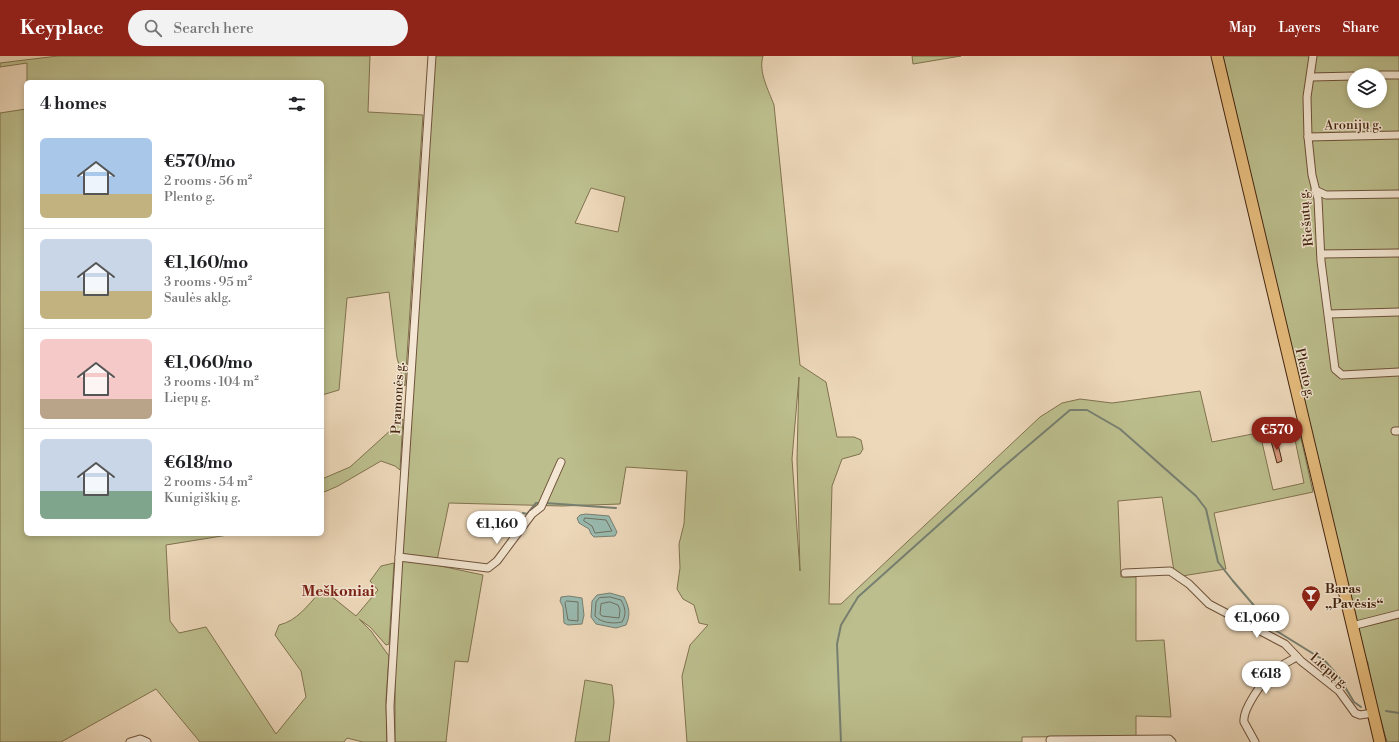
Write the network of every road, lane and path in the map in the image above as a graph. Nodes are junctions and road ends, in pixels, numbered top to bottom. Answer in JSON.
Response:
{"nodes":[{"id":1,"x":432,"y":56,"type":"edge"},
{"id":2,"x":1217,"y":56,"type":"edge"},
{"id":3,"x":1312,"y":56,"type":"edge"},
{"id":4,"x":1387,"y":75,"type":"edge"},
{"id":5,"x":1399,"y":75,"type":"edge"},
{"id":6,"x":1347,"y":76,"type":"edge"},
{"id":7,"x":1311,"y":77,"type":"junction"},
{"id":8,"x":1399,"y":135,"type":"edge"},
{"id":9,"x":1308,"y":137,"type":"junction"},
{"id":10,"x":1315,"y":190,"type":"junction"},
{"id":11,"x":1399,"y":194,"type":"edge"},
{"id":12,"x":1399,"y":253,"type":"edge"},
{"id":13,"x":1321,"y":254,"type":"junction"},
{"id":14,"x":1399,"y":312,"type":"edge"},
{"id":15,"x":1329,"y":314,"type":"junction"},
{"id":16,"x":1399,"y":372,"type":"edge"},
{"id":17,"x":561,"y":462,"type":"dead end"},
{"id":18,"x":399,"y":557,"type":"junction"},
{"id":19,"x":1125,"y":573,"type":"dead end"},
{"id":20,"x":1399,"y":614,"type":"edge"},
{"id":21,"x":1352,"y":626,"type":"junction"},
{"id":22,"x":1297,"y":657,"type":"junction"},
{"id":23,"x":1372,"y":713,"type":"junction"},
{"id":24,"x":1050,"y":740,"type":"dead end"},
{"id":25,"x":1172,"y":741,"type":"edge"},
{"id":26,"x":130,"y":742,"type":"edge"},
{"id":27,"x":147,"y":742,"type":"edge"},
{"id":28,"x":390,"y":742,"type":"edge"},
{"id":29,"x":1255,"y":742,"type":"edge"},
{"id":30,"x":1380,"y":742,"type":"edge"}],
"edges":[{"from":1,"to":18,"type":"street","name":"Pramonės g."},
{"from":2,"to":21,"type":"highway","name":"Plento g."},
{"from":3,"to":7,"type":"street","name":"Riešutų g."},
{"from":4,"to":5,"type":"street"},
{"from":6,"to":7,"type":"street"},
{"from":7,"to":9,"type":"street","name":"Riešutų g."},
{"from":8,"to":9,"type":"street","name":"Aronijų g."},
{"from":9,"to":10,"type":"street","name":"Riešutų g."},
{"from":10,"to":11,"type":"street"},
{"from":10,"to":13,"type":"street","name":"Riešutų g."},
{"from":12,"to":13,"type":"street"},
{"from":13,"to":15,"type":"street","name":"Riešutų g."},
{"from":14,"to":15,"type":"street"},
{"from":15,"to":16,"type":"street","name":"Riešutų g."},
{"from":17,"to":18,"type":"street"},
{"from":18,"to":28,"type":"street","name":"Pramonės g."},
{"from":19,"to":22,"type":"street","name":"Liepų g."},
{"from":20,"to":21,"type":"street"},
{"from":21,"to":23,"type":"highway","name":"Plento g."},
{"from":22,"to":23,"type":"street","name":"Liepų g."},
{"from":22,"to":29,"type":"street"},
{"from":23,"to":30,"type":"highway","name":"Plento g."},
{"from":24,"to":25,"type":"street"},
{"from":26,"to":27,"type":"street"}]}
